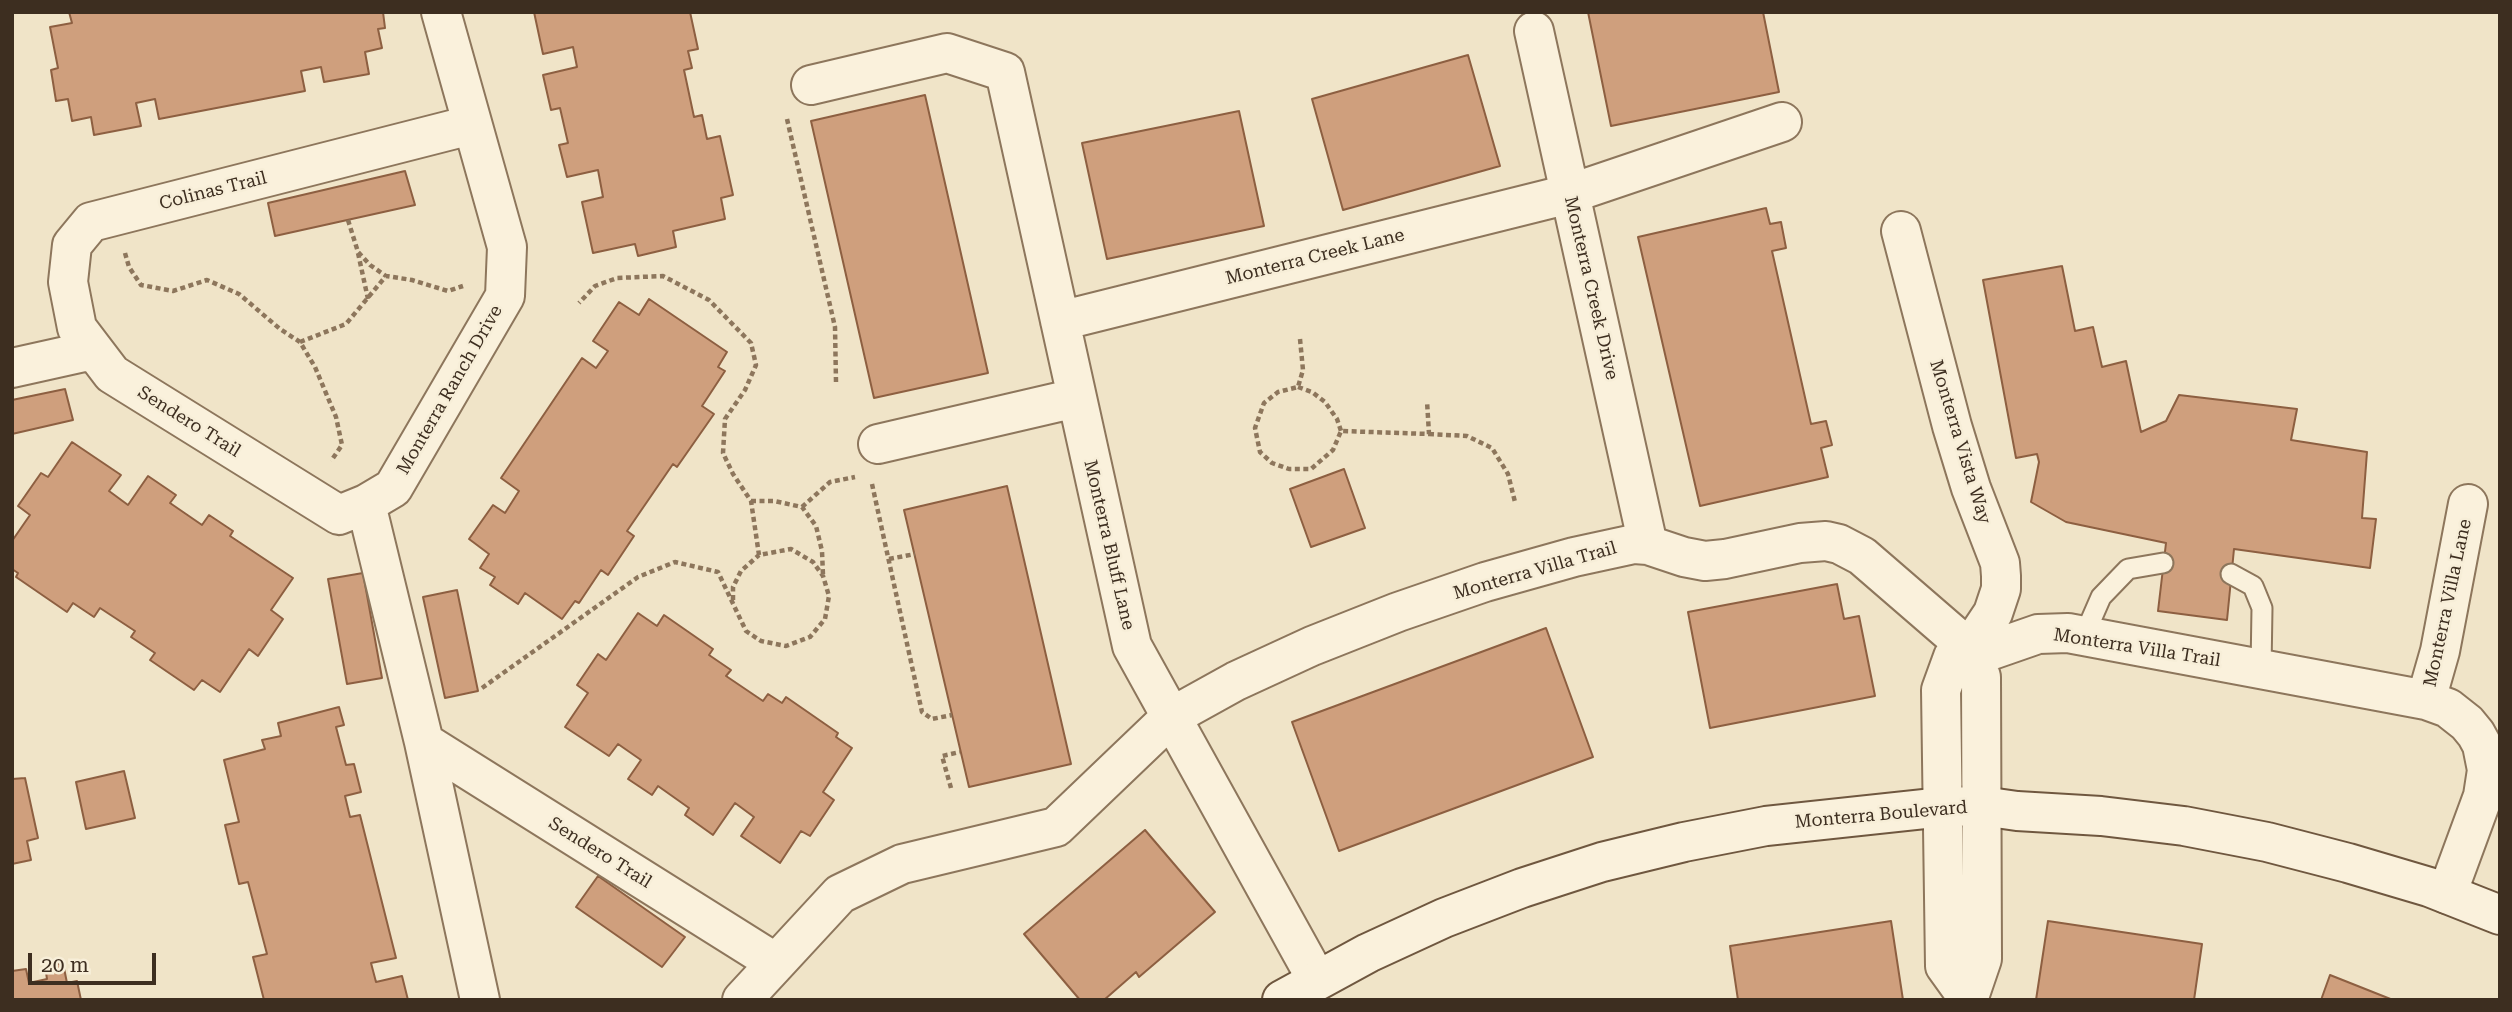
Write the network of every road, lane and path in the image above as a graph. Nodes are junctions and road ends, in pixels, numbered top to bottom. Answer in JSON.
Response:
{"nodes":[{"id":1,"x":441,"y":12,"type":"edge"},
{"id":2,"x":1534,"y":31,"type":"dead end"},
{"id":3,"x":798,"y":97,"type":"joint"},
{"id":4,"x":1782,"y":122,"type":"dead end"},
{"id":5,"x":471,"y":125,"type":"junction"},
{"id":6,"x":1569,"y":194,"type":"junction"},
{"id":7,"x":348,"y":220,"type":"dead end"},
{"id":8,"x":1901,"y":231,"type":"dead end"},
{"id":9,"x":124,"y":248,"type":"dead end"},
{"id":10,"x":358,"y":252,"type":"junction"},
{"id":11,"x":386,"y":276,"type":"junction"},
{"id":12,"x":473,"y":283,"type":"dead end"},
{"id":13,"x":368,"y":299,"type":"junction"},
{"id":14,"x":579,"y":303,"type":"dead end"},
{"id":15,"x":1060,"y":321,"type":"junction"},
{"id":16,"x":1300,"y":339,"type":"dead end"},
{"id":17,"x":300,"y":342,"type":"junction"},
{"id":18,"x":93,"y":350,"type":"junction"},
{"id":19,"x":12,"y":368,"type":"edge"},
{"id":20,"x":836,"y":382,"type":"dead end"},
{"id":21,"x":1298,"y":387,"type":"junction"},
{"id":22,"x":1076,"y":398,"type":"junction"},
{"id":23,"x":1427,"y":401,"type":"dead end"},
{"id":24,"x":1341,"y":431,"type":"junction"},
{"id":25,"x":1429,"y":434,"type":"junction"},
{"id":26,"x":874,"y":459,"type":"joint"},
{"id":27,"x":327,"y":467,"type":"dead end"},
{"id":28,"x":859,"y":477,"type":"dead end"},
{"id":29,"x":751,"y":501,"type":"junction"},
{"id":30,"x":1515,"y":502,"type":"dead end"},
{"id":31,"x":2468,"y":504,"type":"dead end"},
{"id":32,"x":366,"y":505,"type":"junction"},
{"id":33,"x":802,"y":508,"type":"junction"},
{"id":34,"x":1648,"y":545,"type":"junction"},
{"id":35,"x":915,"y":554,"type":"dead end"},
{"id":36,"x":760,"y":555,"type":"junction"},
{"id":37,"x":889,"y":559,"type":"junction"},
{"id":38,"x":2164,"y":563,"type":"dead end"},
{"id":39,"x":2231,"y":574,"type":"dead end"},
{"id":40,"x":823,"y":576,"type":"junction"},
{"id":41,"x":733,"y":603,"type":"junction"},
{"id":42,"x":2084,"y":636,"type":"junction"},
{"id":43,"x":1971,"y":646,"type":"junction"},
{"id":44,"x":2261,"y":669,"type":"junction"},
{"id":45,"x":482,"y":688,"type":"dead end"},
{"id":46,"x":2426,"y":700,"type":"junction"},
{"id":47,"x":952,"y":715,"type":"dead end"},
{"id":48,"x":1171,"y":717,"type":"junction"},
{"id":49,"x":424,"y":742,"type":"junction"},
{"id":50,"x":961,"y":752,"type":"dead end"},
{"id":51,"x":951,"y":788,"type":"dead end"},
{"id":52,"x":1982,"y":806,"type":"junction"},
{"id":53,"x":1943,"y":807,"type":"junction"},
{"id":54,"x":2447,"y":894,"type":"junction"},
{"id":55,"x":2500,"y":915,"type":"edge"},
{"id":56,"x":776,"y":963,"type":"junction"},
{"id":57,"x":1317,"y":980,"type":"junction"},
{"id":58,"x":1968,"y":999,"type":"edge"},
{"id":59,"x":480,"y":1000,"type":"edge"},
{"id":60,"x":742,"y":1000,"type":"edge"},
{"id":61,"x":1282,"y":1000,"type":"edge"}],
"edges":[{"from":1,"to":5,"type":"street","name":"Monterra Ranch Drive"},
{"from":2,"to":6,"type":"street","name":"Monterra Creek Drive"},
{"from":3,"to":15,"type":"street","name":"Monterra Bluff Lane"},
{"from":3,"to":20,"type":"path"},
{"from":4,"to":6,"type":"street","name":"Monterra Creek Lane"},
{"from":5,"to":18,"type":"street","name":"Colinas Trail"},
{"from":5,"to":32,"type":"street","name":"Monterra Ranch Drive"},
{"from":6,"to":15,"type":"street","name":"Monterra Creek Lane"},
{"from":6,"to":34,"type":"street","name":"Monterra Creek Drive"},
{"from":7,"to":10,"type":"path"},
{"from":8,"to":43,"type":"street","name":"Monterra Vista Way"},
{"from":9,"to":17,"type":"path"},
{"from":10,"to":11,"type":"path"},
{"from":10,"to":13,"type":"path"},
{"from":11,"to":12,"type":"path"},
{"from":11,"to":13,"type":"path"},
{"from":13,"to":17,"type":"path"},
{"from":14,"to":29,"type":"path"},
{"from":15,"to":22,"type":"street","name":"Monterra Bluff Lane"},
{"from":16,"to":21,"type":"path"},
{"from":17,"to":27,"type":"path"},
{"from":18,"to":19,"type":"street"},
{"from":18,"to":32,"type":"street","name":"Sendero Trail"},
{"from":21,"to":24,"type":"path"},
{"from":21,"to":24,"type":"path"},
{"from":22,"to":26,"type":"street"},
{"from":22,"to":48,"type":"street","name":"Monterra Bluff Lane"},
{"from":23,"to":25,"type":"path"},
{"from":24,"to":25,"type":"path"},
{"from":25,"to":30,"type":"path"},
{"from":26,"to":37,"type":"path"},
{"from":28,"to":33,"type":"path"},
{"from":29,"to":33,"type":"path"},
{"from":29,"to":36,"type":"path"},
{"from":31,"to":46,"type":"street","name":"Monterra Villa Lane"},
{"from":32,"to":49,"type":"street"},
{"from":33,"to":40,"type":"path"},
{"from":34,"to":43,"type":"street","name":"Monterra Villa Trail"},
{"from":34,"to":48,"type":"street","name":"Monterra Villa Trail"},
{"from":35,"to":37,"type":"path"},
{"from":36,"to":40,"type":"path"},
{"from":36,"to":41,"type":"path"},
{"from":37,"to":47,"type":"path"},
{"from":38,"to":42,"type":"lane"},
{"from":39,"to":44,"type":"lane"},
{"from":40,"to":41,"type":"path"},
{"from":41,"to":45,"type":"path"},
{"from":42,"to":43,"type":"street","name":"Monterra Villa Trail"},
{"from":42,"to":44,"type":"street","name":"Monterra Villa Trail"},
{"from":43,"to":52,"type":"street","name":"Monterra Vista Way"},
{"from":43,"to":53,"type":"street","name":"Monterra Vista Way"},
{"from":44,"to":46,"type":"street","name":"Monterra Villa Trail"},
{"from":46,"to":54,"type":"street","name":"Monterra Villa Trail"},
{"from":48,"to":56,"type":"street","name":"Monterra Villa Trail"},
{"from":48,"to":57,"type":"street","name":"Monterra Bluff Lane"},
{"from":49,"to":56,"type":"street","name":"Sendero Trail"},
{"from":49,"to":59,"type":"street"},
{"from":50,"to":51,"type":"path"},
{"from":52,"to":53,"type":"street","name":"Monterra Boulevard"},
{"from":52,"to":54,"type":"street","name":"Monterra Boulevard"},
{"from":52,"to":58,"type":"street","name":"Monterra Vista Way"},
{"from":53,"to":57,"type":"street","name":"Monterra Boulevard"},
{"from":53,"to":58,"type":"street","name":"Monterra Vista Way"},
{"from":54,"to":55,"type":"street","name":"Monterra Boulevard"},
{"from":56,"to":60,"type":"street","name":"Monterra Villa Trail"},
{"from":57,"to":61,"type":"street","name":"Monterra Boulevard"}]}
